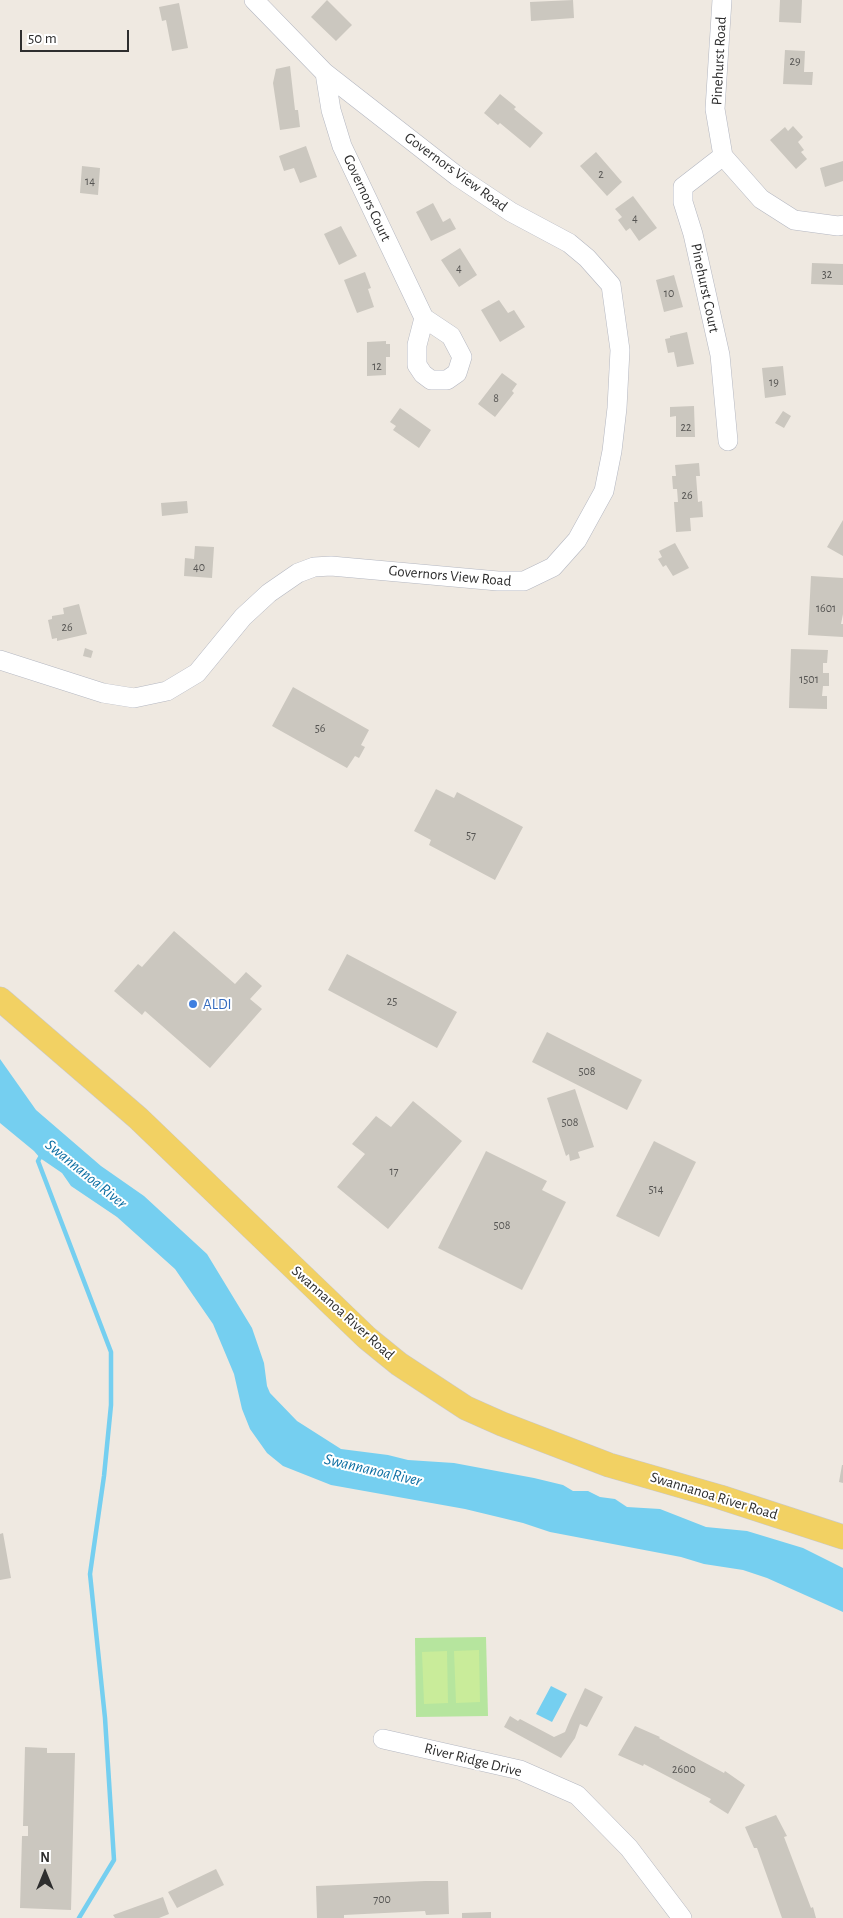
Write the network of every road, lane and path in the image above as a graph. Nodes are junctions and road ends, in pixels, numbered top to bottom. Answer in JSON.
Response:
{"nodes":[{"id":1,"x":254,"y":0,"type":"edge"},
{"id":2,"x":722,"y":0,"type":"edge"},
{"id":3,"x":325,"y":73,"type":"junction"},
{"id":4,"x":723,"y":156,"type":"junction"},
{"id":5,"x":843,"y":225,"type":"edge"},
{"id":6,"x":424,"y":318,"type":"dead end"},
{"id":7,"x":728,"y":441,"type":"dead end"},
{"id":8,"x":0,"y":660,"type":"edge"},
{"id":9,"x":0,"y":999,"type":"edge"},
{"id":10,"x":843,"y":1537,"type":"edge"},
{"id":11,"x":383,"y":1739,"type":"dead end"},
{"id":12,"x":682,"y":1918,"type":"edge"}],
"edges":[{"from":1,"to":3,"type":"street","name":"Governors View Road"},
{"from":2,"to":4,"type":"street","name":"Pinehurst Road"},
{"from":3,"to":6,"type":"street","name":"Governors Court"},
{"from":3,"to":8,"type":"street","name":"Governors View Road"},
{"from":4,"to":5,"type":"street"},
{"from":4,"to":7,"type":"street","name":"Pinehurst Court"},
{"from":9,"to":10,"type":"main road","name":"Swannanoa River Road"},
{"from":11,"to":12,"type":"street","name":"River Ridge Drive"}]}
